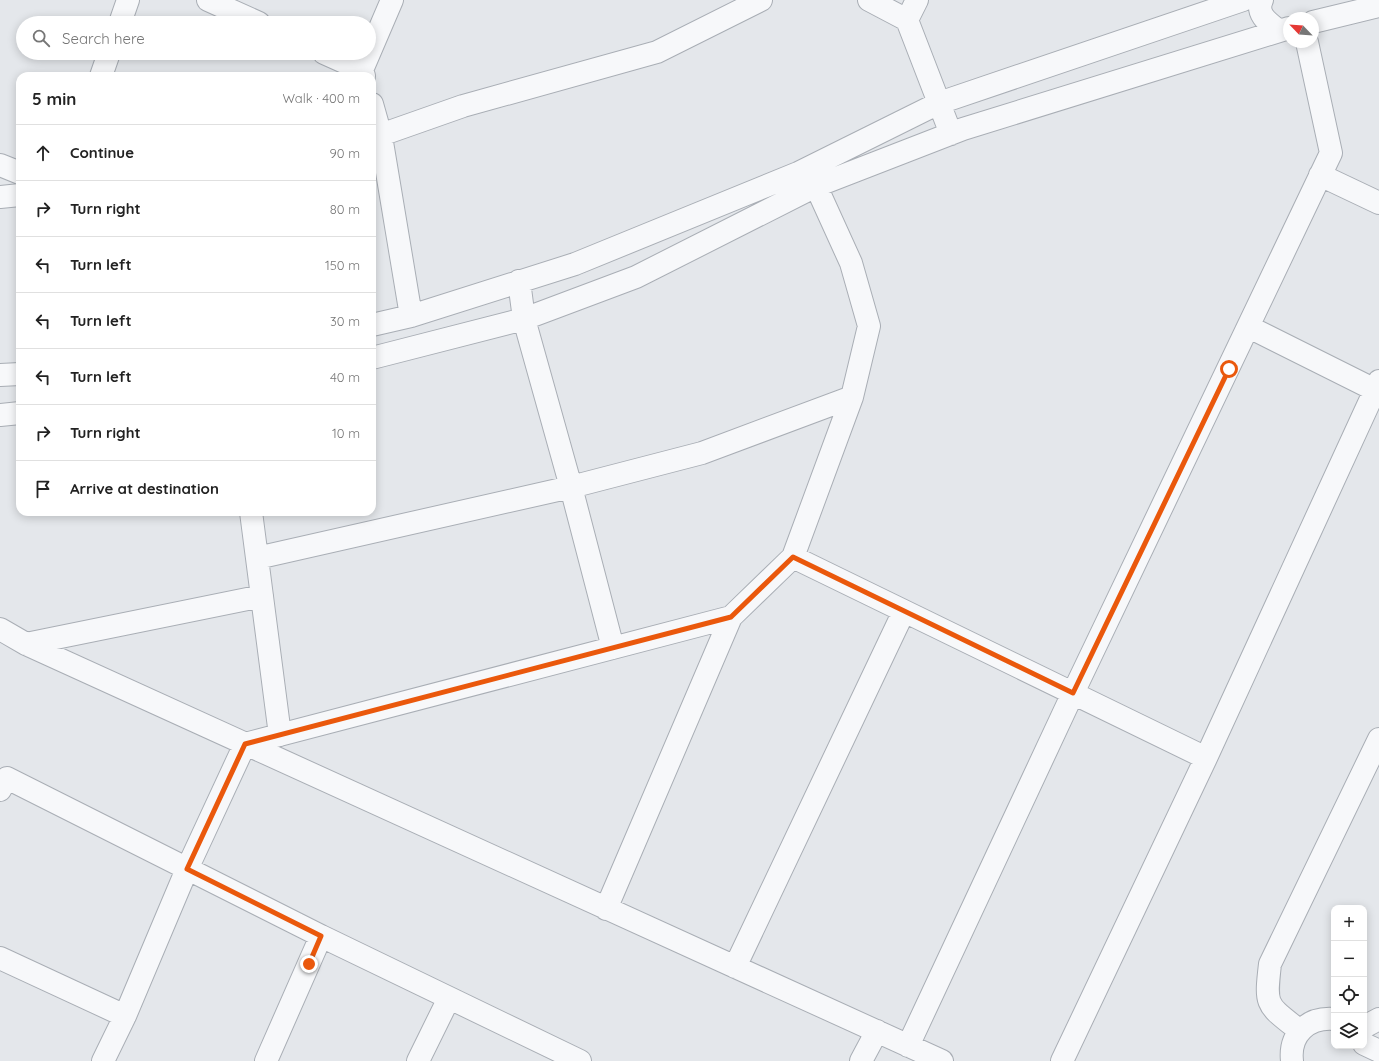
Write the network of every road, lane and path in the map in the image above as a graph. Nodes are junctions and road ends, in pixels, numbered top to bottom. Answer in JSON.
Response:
{"nodes":[{"id":1,"x":128,"y":0,"type":"edge"},
{"id":2,"x":208,"y":0,"type":"edge"},
{"id":3,"x":392,"y":0,"type":"edge"},
{"id":4,"x":761,"y":0,"type":"edge"},
{"id":5,"x":869,"y":0,"type":"edge"},
{"id":6,"x":917,"y":0,"type":"edge"},
{"id":7,"x":1243,"y":0,"type":"edge"},
{"id":8,"x":1262,"y":0,"type":"edge"},
{"id":9,"x":1379,"y":6,"type":"edge"},
{"id":10,"x":1325,"y":14,"type":"edge"},
{"id":11,"x":122,"y":16,"type":"edge"},
{"id":12,"x":243,"y":16,"type":"edge"},
{"id":13,"x":907,"y":20,"type":"junction"},
{"id":14,"x":1283,"y":29,"type":"edge"},
{"id":15,"x":1283,"y":29,"type":"edge"},
{"id":16,"x":376,"y":40,"type":"edge"},
{"id":17,"x":1308,"y":48,"type":"edge"},
{"id":18,"x":107,"y":60,"type":"edge"},
{"id":19,"x":338,"y":60,"type":"edge"},
{"id":20,"x":368,"y":60,"type":"edge"},
{"id":21,"x":103,"y":72,"type":"edge"},
{"id":22,"x":361,"y":72,"type":"edge"},
{"id":23,"x":363,"y":72,"type":"edge"},
{"id":24,"x":939,"y":103,"type":"junction"},
{"id":25,"x":951,"y":134,"type":"junction"},
{"id":26,"x":377,"y":137,"type":"edge"},
{"id":27,"x":0,"y":165,"type":"edge"},
{"id":28,"x":16,"y":171,"type":"edge"},
{"id":29,"x":1320,"y":175,"type":"junction"},
{"id":30,"x":816,"y":186,"type":"junction"},
{"id":31,"x":16,"y":195,"type":"edge"},
{"id":32,"x":0,"y":197,"type":"edge"},
{"id":33,"x":1379,"y":203,"type":"edge"},
{"id":34,"x":519,"y":281,"type":"junction"},
{"id":35,"x":411,"y":316,"type":"junction"},
{"id":36,"x":524,"y":320,"type":"junction"},
{"id":37,"x":376,"y":324,"type":"edge"},
{"id":38,"x":1249,"y":327,"type":"junction"},
{"id":39,"x":376,"y":357,"type":"edge"},
{"id":40,"x":16,"y":374,"type":"edge"},
{"id":41,"x":0,"y":375,"type":"edge"},
{"id":42,"x":1378,"y":388,"type":"edge"},
{"id":43,"x":852,"y":397,"type":"junction"},
{"id":44,"x":16,"y":413,"type":"edge"},
{"id":45,"x":0,"y":415,"type":"edge"},
{"id":46,"x":571,"y":487,"type":"junction"},
{"id":47,"x":252,"y":516,"type":"edge"},
{"id":48,"x":793,"y":557,"type":"junction"},
{"id":49,"x":257,"y":558,"type":"junction"},
{"id":50,"x":262,"y":596,"type":"junction"},
{"id":51,"x":904,"y":611,"type":"junction"},
{"id":52,"x":731,"y":617,"type":"junction"},
{"id":53,"x":0,"y":629,"type":"edge"},
{"id":54,"x":26,"y":644,"type":"junction"},
{"id":55,"x":613,"y":648,"type":"junction"},
{"id":56,"x":1073,"y":693,"type":"junction"},
{"id":57,"x":280,"y":735,"type":"junction"},
{"id":58,"x":1379,"y":739,"type":"edge"},
{"id":59,"x":245,"y":744,"type":"junction"},
{"id":60,"x":1206,"y":758,"type":"junction"},
{"id":61,"x":0,"y":790,"type":"edge"},
{"id":62,"x":187,"y":869,"type":"junction"},
{"id":63,"x":606,"y":908,"type":"junction"},
{"id":64,"x":321,"y":936,"type":"junction"},
{"id":65,"x":0,"y":958,"type":"edge"},
{"id":66,"x":735,"y":967,"type":"junction"},
{"id":67,"x":449,"y":998,"type":"junction"},
{"id":68,"x":125,"y":1016,"type":"junction"},
{"id":69,"x":1331,"y":1019,"type":"edge"},
{"id":70,"x":1379,"y":1019,"type":"edge"},
{"id":71,"x":1367,"y":1025,"type":"edge"},
{"id":72,"x":876,"y":1032,"type":"junction"},
{"id":73,"x":1367,"y":1045,"type":"edge"},
{"id":74,"x":908,"y":1046,"type":"junction"},
{"id":75,"x":1361,"y":1049,"type":"edge"},
{"id":76,"x":1379,"y":1050,"type":"edge"},
{"id":77,"x":1292,"y":1051,"type":"edge"},
{"id":78,"x":103,"y":1061,"type":"edge"},
{"id":79,"x":266,"y":1061,"type":"edge"},
{"id":80,"x":418,"y":1061,"type":"edge"},
{"id":81,"x":580,"y":1061,"type":"edge"},
{"id":82,"x":861,"y":1061,"type":"edge"},
{"id":83,"x":942,"y":1061,"type":"edge"},
{"id":84,"x":1062,"y":1061,"type":"edge"},
{"id":85,"x":1362,"y":1061,"type":"edge"}],
"edges":[{"from":1,"to":11,"type":"street"},
{"from":2,"to":12,"type":"street"},
{"from":3,"to":16,"type":"street"},
{"from":4,"to":26,"type":"street"},
{"from":5,"to":13,"type":"street"},
{"from":6,"to":13,"type":"street"},
{"from":7,"to":24,"type":"street"},
{"from":8,"to":14,"type":"street"},
{"from":9,"to":10,"type":"street"},
{"from":13,"to":24,"type":"street"},
{"from":15,"to":25,"type":"street"},
{"from":17,"to":29,"type":"street"},
{"from":18,"to":21,"type":"street"},
{"from":19,"to":22,"type":"street"},
{"from":20,"to":23,"type":"street"},
{"from":24,"to":25,"type":"street"},
{"from":24,"to":34,"type":"street"},
{"from":25,"to":30,"type":"street"},
{"from":26,"to":35,"type":"street"},
{"from":27,"to":28,"type":"street"},
{"from":29,"to":33,"type":"street"},
{"from":29,"to":38,"type":"street"},
{"from":30,"to":36,"type":"street"},
{"from":30,"to":43,"type":"street"},
{"from":31,"to":32,"type":"street"},
{"from":34,"to":35,"type":"street"},
{"from":34,"to":36,"type":"street"},
{"from":35,"to":37,"type":"street"},
{"from":36,"to":39,"type":"street"},
{"from":36,"to":46,"type":"street"},
{"from":38,"to":42,"type":"street"},
{"from":38,"to":56,"type":"street"},
{"from":40,"to":41,"type":"street"},
{"from":42,"to":60,"type":"street"},
{"from":43,"to":46,"type":"street"},
{"from":43,"to":48,"type":"street"},
{"from":44,"to":45,"type":"street"},
{"from":46,"to":49,"type":"street"},
{"from":46,"to":55,"type":"street"},
{"from":47,"to":49,"type":"street"},
{"from":48,"to":51,"type":"street"},
{"from":48,"to":52,"type":"street"},
{"from":49,"to":50,"type":"street"},
{"from":50,"to":54,"type":"street"},
{"from":50,"to":57,"type":"street"},
{"from":51,"to":56,"type":"street"},
{"from":51,"to":66,"type":"street"},
{"from":52,"to":55,"type":"street"},
{"from":52,"to":63,"type":"street"},
{"from":53,"to":54,"type":"street"},
{"from":54,"to":59,"type":"street"},
{"from":55,"to":57,"type":"street"},
{"from":56,"to":60,"type":"street"},
{"from":56,"to":74,"type":"street"},
{"from":57,"to":59,"type":"street"},
{"from":58,"to":77,"type":"street"},
{"from":59,"to":62,"type":"street"},
{"from":59,"to":63,"type":"street"},
{"from":60,"to":84,"type":"street"},
{"from":61,"to":62,"type":"street"},
{"from":62,"to":64,"type":"street"},
{"from":62,"to":68,"type":"street"},
{"from":63,"to":66,"type":"street"},
{"from":64,"to":67,"type":"street"},
{"from":64,"to":79,"type":"street"},
{"from":65,"to":68,"type":"street"},
{"from":66,"to":72,"type":"street"},
{"from":67,"to":80,"type":"street"},
{"from":67,"to":81,"type":"street"},
{"from":68,"to":78,"type":"street"},
{"from":69,"to":77,"type":"street"},
{"from":70,"to":71,"type":"street"},
{"from":72,"to":74,"type":"street"},
{"from":72,"to":82,"type":"street"},
{"from":73,"to":76,"type":"street"},
{"from":74,"to":83,"type":"street"},
{"from":75,"to":85,"type":"street"}]}
